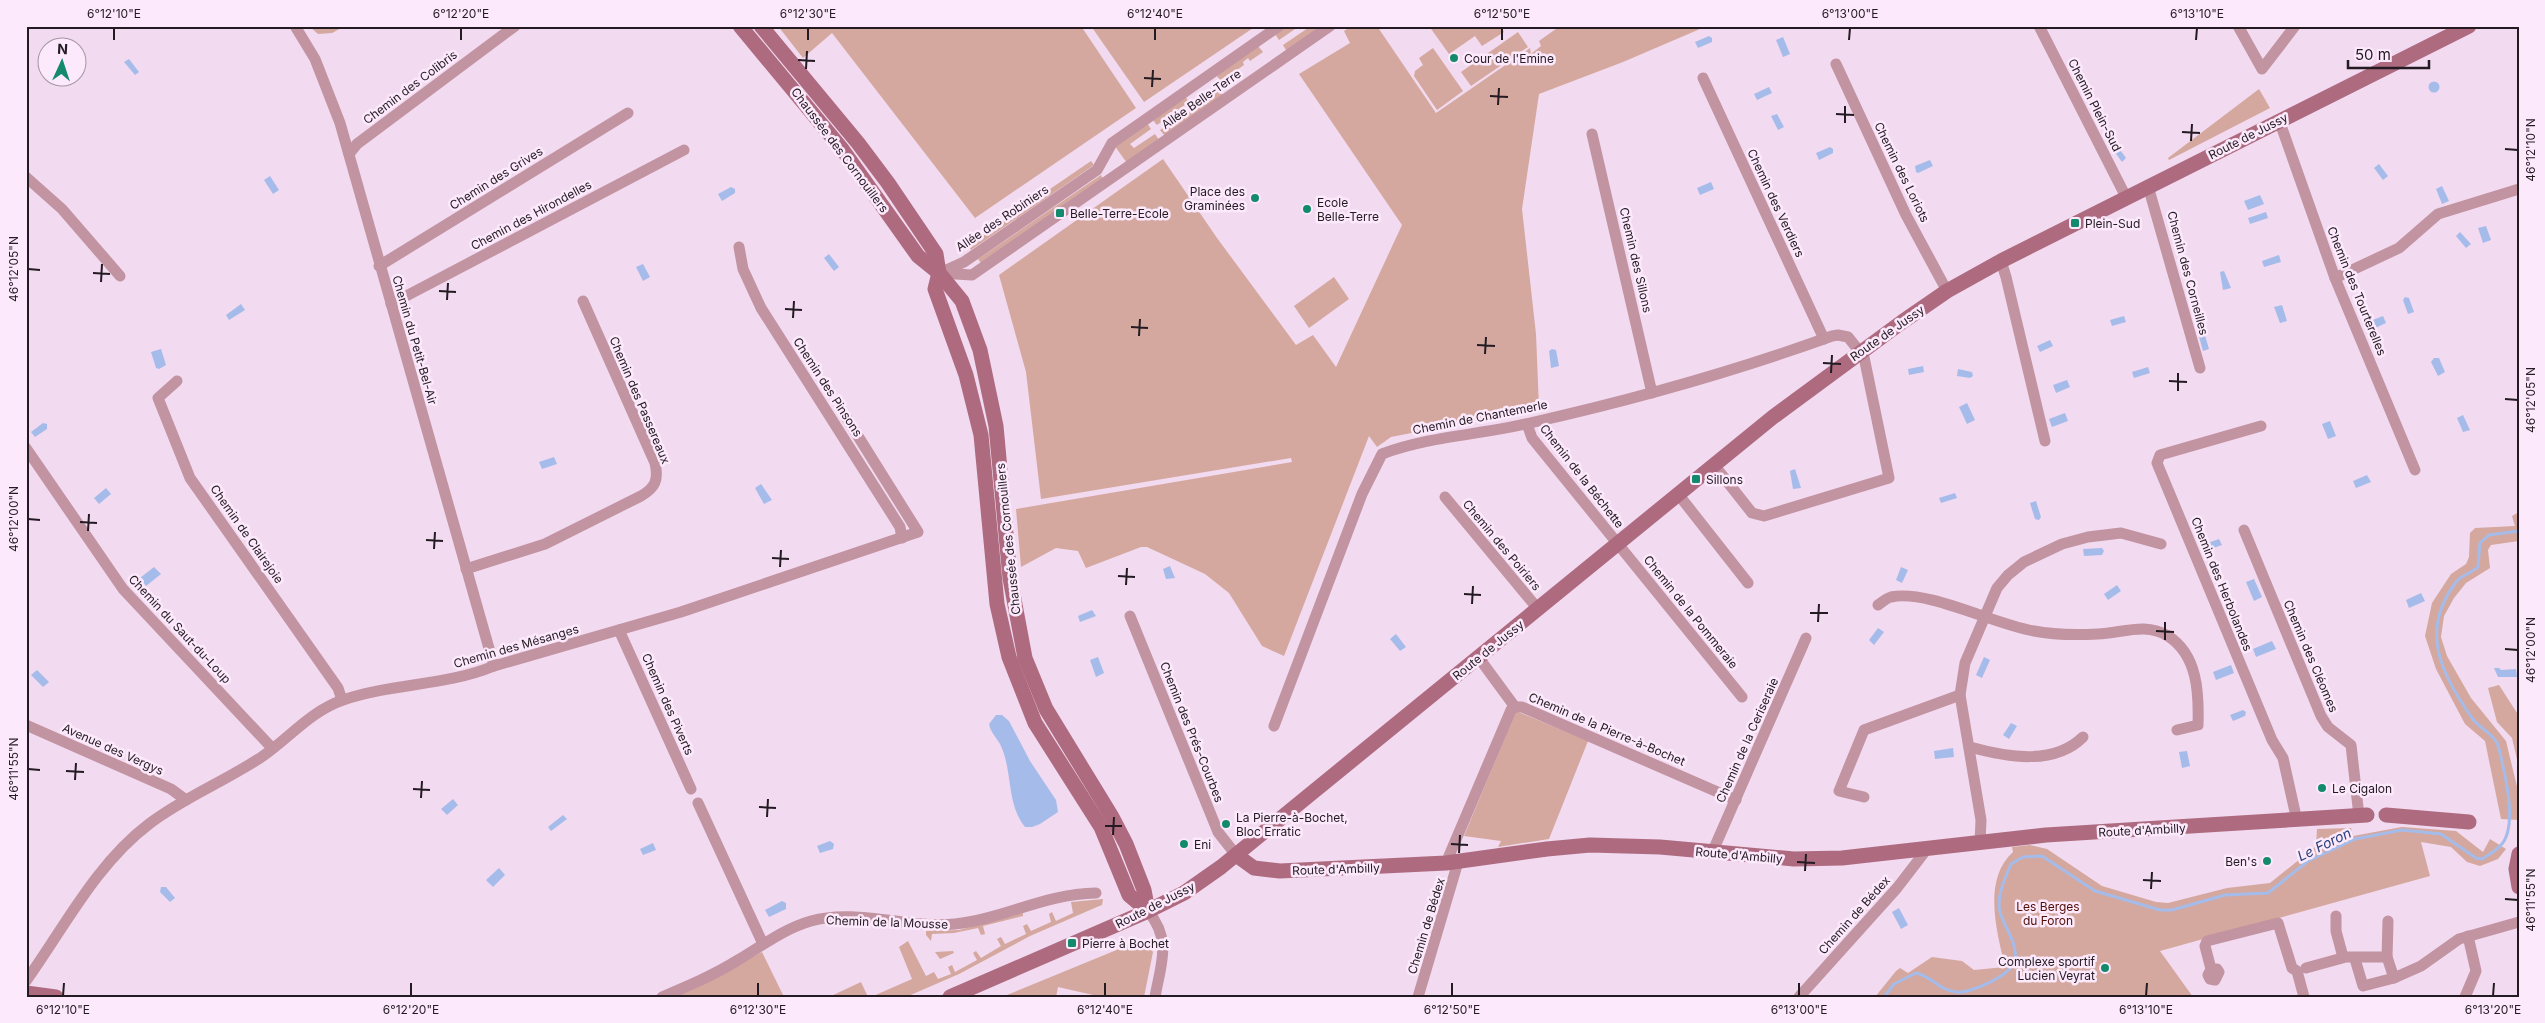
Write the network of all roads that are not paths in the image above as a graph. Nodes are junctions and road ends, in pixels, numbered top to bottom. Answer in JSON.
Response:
{"nodes":[{"id":1,"x":295,"y":26,"type":"edge"},
{"id":2,"x":515,"y":26,"type":"edge"},
{"id":3,"x":740,"y":26,"type":"edge"},
{"id":4,"x":761,"y":26,"type":"edge"},
{"id":5,"x":1279,"y":26,"type":"edge"},
{"id":6,"x":1330,"y":26,"type":"edge"},
{"id":7,"x":2039,"y":26,"type":"edge"},
{"id":8,"x":2238,"y":26,"type":"edge"},
{"id":9,"x":2295,"y":26,"type":"edge"},
{"id":10,"x":2469,"y":26,"type":"edge"},
{"id":11,"x":1836,"y":64,"type":"dead end"},
{"id":12,"x":1703,"y":78,"type":"dead end"},
{"id":13,"x":628,"y":113,"type":"dead end"},
{"id":14,"x":2279,"y":120,"type":"junction"},
{"id":15,"x":1592,"y":134,"type":"dead end"},
{"id":16,"x":1112,"y":142,"type":"joint"},
{"id":17,"x":684,"y":150,"type":"dead end"},
{"id":18,"x":349,"y":154,"type":"junction"},
{"id":19,"x":26,"y":177,"type":"edge"},
{"id":20,"x":2148,"y":186,"type":"junction"},
{"id":21,"x":2519,"y":189,"type":"edge"},
{"id":22,"x":2126,"y":197,"type":"junction"},
{"id":23,"x":739,"y":248,"type":"dead end"},
{"id":24,"x":2000,"y":261,"type":"junction"},
{"id":25,"x":379,"y":266,"type":"junction"},
{"id":26,"x":939,"y":273,"type":"junction"},
{"id":27,"x":120,"y":276,"type":"dead end"},
{"id":28,"x":2335,"y":278,"type":"junction"},
{"id":29,"x":1947,"y":291,"type":"junction"},
{"id":30,"x":583,"y":301,"type":"dead end"},
{"id":31,"x":391,"y":304,"type":"junction"},
{"id":32,"x":1824,"y":339,"type":"junction"},
{"id":33,"x":1860,"y":351,"type":"junction"},
{"id":34,"x":2200,"y":368,"type":"dead end"},
{"id":35,"x":177,"y":381,"type":"dead end"},
{"id":36,"x":1652,"y":393,"type":"junction"},
{"id":37,"x":846,"y":417,"type":"dead end"},
{"id":38,"x":1527,"y":424,"type":"junction"},
{"id":39,"x":2260,"y":426,"type":"dead end"},
{"id":40,"x":2045,"y":441,"type":"dead end"},
{"id":41,"x":26,"y":448,"type":"edge"},
{"id":42,"x":1714,"y":465,"type":"junction"},
{"id":43,"x":2416,"y":470,"type":"dead end"},
{"id":44,"x":1678,"y":494,"type":"junction"},
{"id":45,"x":1445,"y":497,"type":"dead end"},
{"id":46,"x":2244,"y":530,"type":"dead end"},
{"id":47,"x":902,"y":538,"type":"junction"},
{"id":48,"x":1618,"y":544,"type":"junction"},
{"id":49,"x":2161,"y":544,"type":"dead end"},
{"id":50,"x":466,"y":569,"type":"junction"},
{"id":51,"x":1748,"y":583,"type":"dead end"},
{"id":52,"x":1878,"y":605,"type":"dead end"},
{"id":53,"x":1538,"y":610,"type":"junction"},
{"id":54,"x":1130,"y":616,"type":"dead end"},
{"id":55,"x":1984,"y":616,"type":"junction"},
{"id":56,"x":619,"y":630,"type":"junction"},
{"id":57,"x":1806,"y":638,"type":"dead end"},
{"id":58,"x":1479,"y":658,"type":"junction"},
{"id":59,"x":494,"y":666,"type":"junction"},
{"id":60,"x":1960,"y":696,"type":"junction"},
{"id":61,"x":1742,"y":697,"type":"dead end"},
{"id":62,"x":342,"y":700,"type":"junction"},
{"id":63,"x":1515,"y":707,"type":"junction"},
{"id":64,"x":26,"y":726,"type":"edge"},
{"id":65,"x":1274,"y":726,"type":"dead end"},
{"id":66,"x":2177,"y":730,"type":"dead end"},
{"id":67,"x":2083,"y":737,"type":"dead end"},
{"id":68,"x":1970,"y":747,"type":"junction"},
{"id":69,"x":272,"y":748,"type":"junction"},
{"id":70,"x":691,"y":789,"type":"dead end"},
{"id":71,"x":1864,"y":797,"type":"dead end"},
{"id":72,"x":186,"y":800,"type":"junction"},
{"id":73,"x":1736,"y":800,"type":"junction"},
{"id":74,"x":698,"y":803,"type":"dead end"},
{"id":75,"x":2386,"y":815,"type":"dead end"},
{"id":76,"x":2363,"y":816,"type":"joint"},
{"id":77,"x":2297,"y":821,"type":"junction"},
{"id":78,"x":2469,"y":822,"type":"dead end"},
{"id":79,"x":1980,"y":843,"type":"junction"},
{"id":80,"x":1927,"y":849,"type":"junction"},
{"id":81,"x":1712,"y":853,"type":"junction"},
{"id":82,"x":2519,"y":854,"type":"edge"},
{"id":83,"x":1236,"y":855,"type":"junction"},
{"id":84,"x":1452,"y":863,"type":"junction"},
{"id":85,"x":2519,"y":887,"type":"edge"},
{"id":86,"x":1096,"y":892,"type":"dead end"},
{"id":87,"x":1148,"y":911,"type":"junction"},
{"id":88,"x":2336,"y":916,"type":"dead end"},
{"id":89,"x":2388,"y":921,"type":"dead end"},
{"id":90,"x":2519,"y":922,"type":"edge"},
{"id":91,"x":2468,"y":936,"type":"junction"},
{"id":92,"x":763,"y":944,"type":"junction"},
{"id":93,"x":2387,"y":957,"type":"junction"},
{"id":94,"x":2349,"y":958,"type":"junction"},
{"id":95,"x":2306,"y":968,"type":"dead end"},
{"id":96,"x":2211,"y":969,"type":"dead end"},
{"id":97,"x":2394,"y":978,"type":"junction"},
{"id":98,"x":28,"y":990,"type":"edge"},
{"id":99,"x":56,"y":997,"type":"edge"},
{"id":100,"x":662,"y":997,"type":"edge"},
{"id":101,"x":950,"y":997,"type":"edge"},
{"id":102,"x":1155,"y":997,"type":"edge"},
{"id":103,"x":1418,"y":997,"type":"edge"},
{"id":104,"x":1800,"y":997,"type":"edge"},
{"id":105,"x":2304,"y":997,"type":"edge"},
{"id":106,"x":2465,"y":997,"type":"edge"}],
"edges":[{"from":1,"to":18,"type":"street","name":"Chemin du Petit-Bel-Air"},
{"from":2,"to":18,"type":"street","name":"Chemin des Colibris"},
{"from":3,"to":26,"type":"street","name":"Chaussée des Cornouillers"},
{"from":4,"to":26,"type":"street","name":"Chaussée des Cornouillers"},
{"from":5,"to":16,"type":"street","name":"Allée Belle-Terre"},
{"from":6,"to":26,"type":"street","name":"Allée Belle-Terre"},
{"from":7,"to":22,"type":"street","name":"Chemin Plein-Sud"},
{"from":8,"to":9,"type":"street"},
{"from":10,"to":14,"type":"street","name":"Route de Jussy"},
{"from":11,"to":29,"type":"street","name":"Chemin des Loriots"},
{"from":12,"to":32,"type":"street","name":"Chemin des Verdiers"},
{"from":13,"to":25,"type":"street","name":"Chemin des Grives"},
{"from":14,"to":20,"type":"street","name":"Route de Jussy"},
{"from":14,"to":28,"type":"street","name":"Chemin des Tourterelles"},
{"from":15,"to":36,"type":"street","name":"Chemin des Sillons"},
{"from":16,"to":26,"type":"street","name":"Allée des Robiniers"},
{"from":17,"to":31,"type":"street","name":"Chemin des Hirondelles"},
{"from":18,"to":25,"type":"street","name":"Chemin du Petit-Bel-Air"},
{"from":19,"to":27,"type":"street"},
{"from":20,"to":22,"type":"street","name":"Route de Jussy"},
{"from":20,"to":34,"type":"street","name":"Chemin des Corneilles"},
{"from":21,"to":28,"type":"street"},
{"from":22,"to":24,"type":"street","name":"Route de Jussy"},
{"from":23,"to":47,"type":"street","name":"Chemin des Pinsons"},
{"from":24,"to":29,"type":"street","name":"Route de Jussy"},
{"from":24,"to":40,"type":"street"},
{"from":25,"to":31,"type":"street","name":"Chemin du Petit-Bel-Air"},
{"from":26,"to":87,"type":"street","name":"Chaussée des Cornouillers"},
{"from":26,"to":87,"type":"street","name":"Chaussée des Cornouillers"},
{"from":28,"to":43,"type":"street","name":"Chemin des Tourterelles"},
{"from":29,"to":33,"type":"street","name":"Route de Jussy"},
{"from":30,"to":50,"type":"street","name":"Chemin des Passereaux"},
{"from":31,"to":50,"type":"street","name":"Chemin du Petit-Bel-Air"},
{"from":32,"to":33,"type":"street","name":"Chemin de Chantemerle"},
{"from":32,"to":36,"type":"street","name":"Chemin de Chantemerle"},
{"from":33,"to":42,"type":"street","name":"Route de Jussy"},
{"from":33,"to":42,"type":"street"},
{"from":35,"to":62,"type":"street","name":"Chemin de Clairejoie"},
{"from":36,"to":38,"type":"street","name":"Chemin de Chantemerle"},
{"from":37,"to":47,"type":"street","name":"Chemin des Mésanges"},
{"from":38,"to":48,"type":"street","name":"Chemin de la Béchette"},
{"from":38,"to":65,"type":"street","name":"Chemin de Chantemerle"},
{"from":39,"to":77,"type":"street","name":"Chemin des Herbolandes"},
{"from":41,"to":69,"type":"street","name":"Chemin du Saut-du-Loup"},
{"from":42,"to":44,"type":"street","name":"Route de Jussy"},
{"from":44,"to":48,"type":"street","name":"Route de Jussy"},
{"from":44,"to":51,"type":"street"},
{"from":45,"to":53,"type":"street","name":"Chemin des Poiriers"},
{"from":46,"to":76,"type":"street","name":"Chemin des Cléomes"},
{"from":47,"to":56,"type":"street","name":"Chemin des Mésanges"},
{"from":48,"to":53,"type":"street","name":"Route de Jussy"},
{"from":48,"to":61,"type":"street","name":"Chemin de la Pommeraie"},
{"from":49,"to":55,"type":"street"},
{"from":50,"to":59,"type":"street","name":"Chemin du Petit-Bel-Air"},
{"from":52,"to":55,"type":"street"},
{"from":53,"to":58,"type":"street","name":"Route de Jussy"},
{"from":54,"to":83,"type":"street","name":"Chemin des Prés-Courbes"},
{"from":55,"to":60,"type":"street"},
{"from":55,"to":66,"type":"street"},
{"from":56,"to":59,"type":"street","name":"Chemin des Mésanges"},
{"from":56,"to":70,"type":"street","name":"Chemin des Piverts"},
{"from":57,"to":73,"type":"street","name":"Chemin de la Ceriseraie"},
{"from":58,"to":63,"type":"street"},
{"from":58,"to":83,"type":"street","name":"Route de Jussy"},
{"from":59,"to":62,"type":"street","name":"Chemin des Mésanges"},
{"from":60,"to":68,"type":"street"},
{"from":60,"to":71,"type":"street"},
{"from":62,"to":69,"type":"street","name":"Chemin des Mésanges"},
{"from":63,"to":73,"type":"street","name":"Chemin de la Pierre-à-Bochet"},
{"from":63,"to":84,"type":"street","name":"Chemin de la Pierre-à-Bochet"},
{"from":64,"to":72,"type":"street","name":"Avenue des Vergys"},
{"from":67,"to":68,"type":"street"},
{"from":68,"to":79,"type":"street"},
{"from":69,"to":72,"type":"street","name":"Chemin des Mésanges"},
{"from":72,"to":98,"type":"street","name":"Chemin des Mésanges"},
{"from":73,"to":81,"type":"street","name":"Chemin de la Ceriseraie"},
{"from":74,"to":92,"type":"street"},
{"from":75,"to":78,"type":"street"},
{"from":76,"to":77,"type":"street","name":"Route d'Ambilly"},
{"from":77,"to":79,"type":"street","name":"Route d'Ambilly"},
{"from":79,"to":80,"type":"street","name":"Route d'Ambilly"},
{"from":80,"to":81,"type":"street","name":"Route d'Ambilly"},
{"from":80,"to":104,"type":"street","name":"Chemin de Bédex"},
{"from":81,"to":84,"type":"street","name":"Route d'Ambilly"},
{"from":82,"to":85,"type":"street"},
{"from":83,"to":84,"type":"street","name":"Route d'Ambilly"},
{"from":83,"to":87,"type":"street","name":"Route de Jussy"},
{"from":84,"to":103,"type":"street","name":"Chemin de Bédex"},
{"from":86,"to":92,"type":"street","name":"Chemin de la Mousse"},
{"from":87,"to":101,"type":"street","name":"Route de Jussy"},
{"from":87,"to":102,"type":"street"},
{"from":88,"to":94,"type":"street"},
{"from":89,"to":93,"type":"street"},
{"from":90,"to":91,"type":"street"},
{"from":91,"to":97,"type":"street"},
{"from":91,"to":106,"type":"street"},
{"from":92,"to":100,"type":"street","name":"Chemin de la Mousse"},
{"from":93,"to":94,"type":"street"},
{"from":93,"to":97,"type":"street"},
{"from":94,"to":95,"type":"street"},
{"from":94,"to":97,"type":"street"},
{"from":96,"to":105,"type":"street"},
{"from":98,"to":99,"type":"street"}]}
